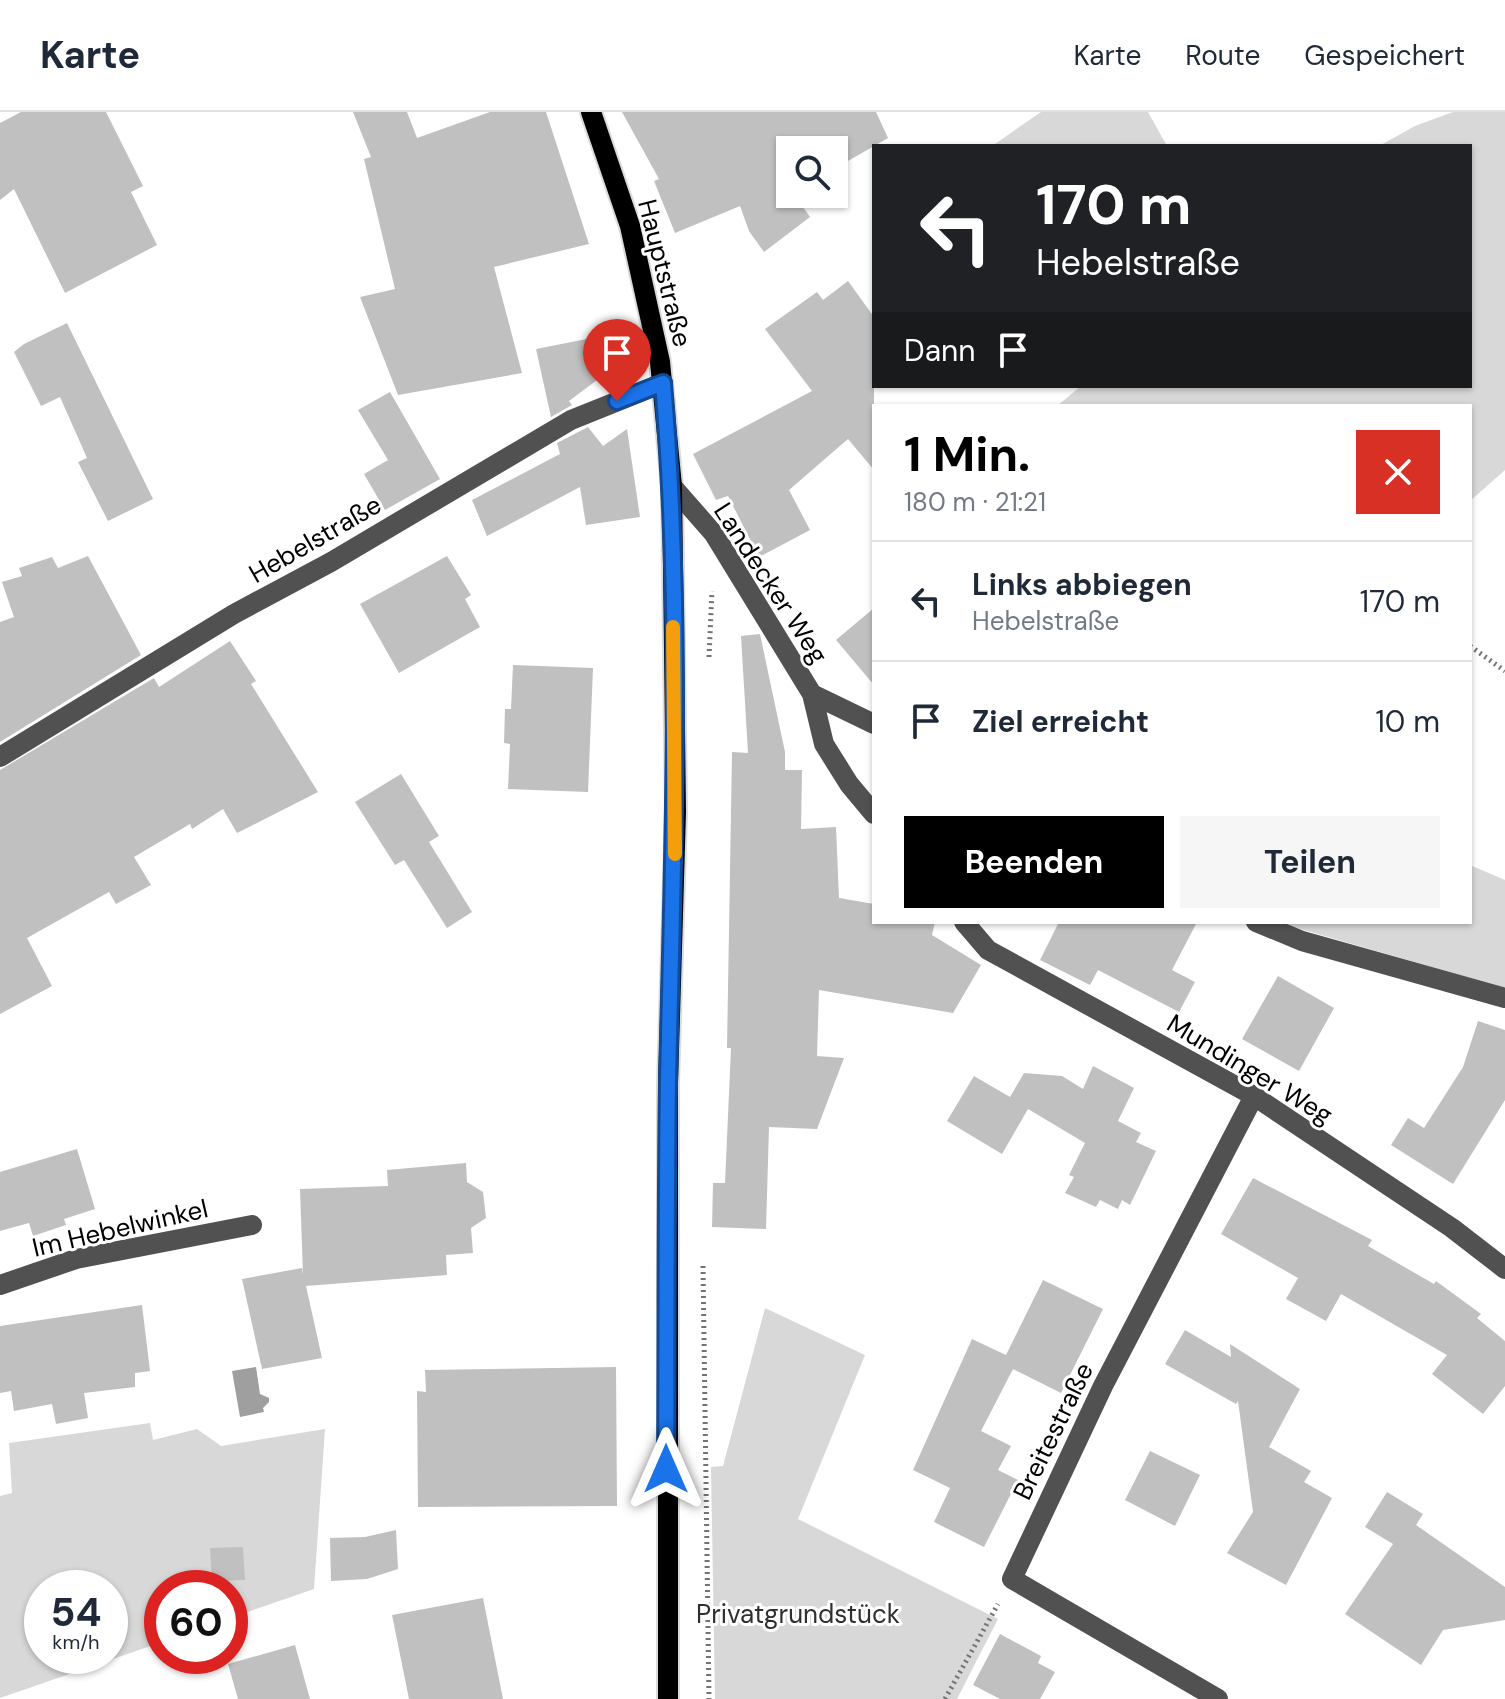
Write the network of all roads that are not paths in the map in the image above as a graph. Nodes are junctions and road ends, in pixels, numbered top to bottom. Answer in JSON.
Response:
{"nodes":[{"id":1,"x":591,"y":112,"type":"edge"},
{"id":2,"x":663,"y":383,"type":"junction"},
{"id":3,"x":672,"y":486,"type":"junction"},
{"id":4,"x":812,"y":694,"type":"junction"},
{"id":5,"x":872,"y":723,"type":"edge"},
{"id":6,"x":0,"y":757,"type":"edge"},
{"id":7,"x":872,"y":812,"type":"edge"},
{"id":8,"x":966,"y":924,"type":"edge"},
{"id":9,"x":1261,"y":924,"type":"edge"},
{"id":10,"x":1505,"y":998,"type":"edge"},
{"id":11,"x":1254,"y":1096,"type":"junction"},
{"id":12,"x":252,"y":1225,"type":"dead end"},
{"id":13,"x":1505,"y":1269,"type":"edge"},
{"id":14,"x":0,"y":1285,"type":"edge"},
{"id":15,"x":668,"y":1699,"type":"edge"},
{"id":16,"x":1218,"y":1699,"type":"edge"}],
"edges":[{"from":1,"to":2,"type":"main road","name":"Hauptstraße"},
{"from":2,"to":3,"type":"main road","name":"Hauptstraße"},
{"from":2,"to":6,"type":"street","name":"Hebelstraße"},
{"from":3,"to":4,"type":"street","name":"Landecker Weg"},
{"from":3,"to":15,"type":"main road","name":"Hauptstraße"},
{"from":4,"to":5,"type":"street","name":"Landecker Weg"},
{"from":4,"to":7,"type":"street"},
{"from":8,"to":11,"type":"street","name":"Mundinger Weg"},
{"from":9,"to":10,"type":"street"},
{"from":11,"to":13,"type":"street","name":"Mundinger Weg"},
{"from":11,"to":16,"type":"street","name":"Breitestraße"},
{"from":12,"to":14,"type":"street","name":"Im Hebelwinkel"}]}
